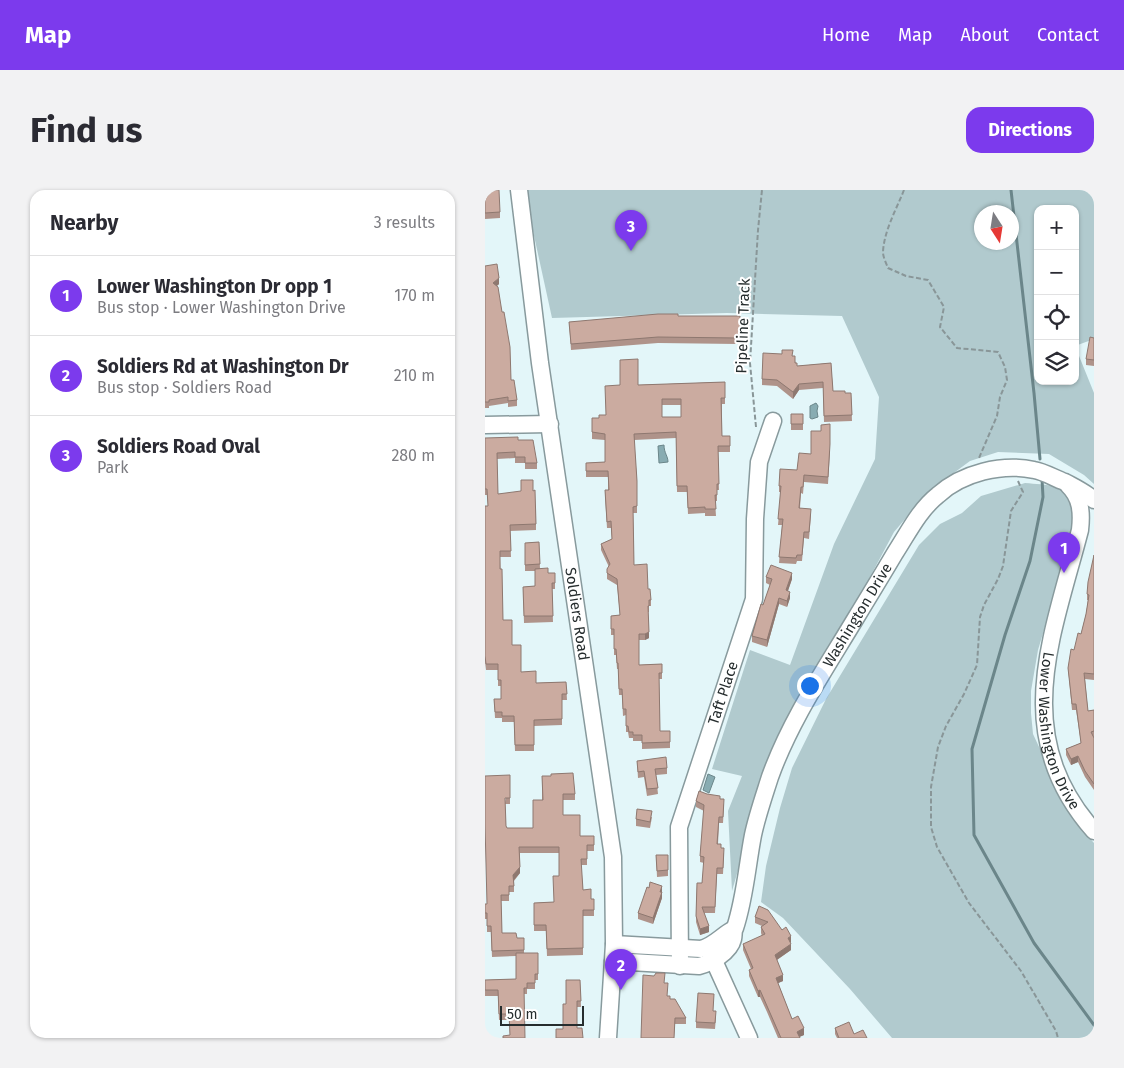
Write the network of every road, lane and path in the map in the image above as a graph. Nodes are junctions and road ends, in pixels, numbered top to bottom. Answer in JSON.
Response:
{"nodes":[{"id":1,"x":519,"y":190,"type":"edge"},
{"id":2,"x":762,"y":190,"type":"edge"},
{"id":3,"x":904,"y":190,"type":"edge"},
{"id":4,"x":773,"y":421,"type":"dead end"},
{"id":5,"x":550,"y":424,"type":"junction"},
{"id":6,"x":485,"y":425,"type":"edge"},
{"id":7,"x":757,"y":432,"type":"dead end"},
{"id":8,"x":1003,"y":468,"type":"junction"},
{"id":9,"x":980,"y":473,"type":"junction"},
{"id":10,"x":1064,"y":482,"type":"junction"},
{"id":11,"x":1094,"y":500,"type":"edge"},
{"id":12,"x":1087,"y":530,"type":"edge"},
{"id":13,"x":1094,"y":832,"type":"edge"},
{"id":14,"x":614,"y":944,"type":"junction"},
{"id":15,"x":681,"y":949,"type":"junction"},
{"id":16,"x":711,"y":954,"type":"junction"},
{"id":17,"x":613,"y":961,"type":"junction"},
{"id":18,"x":680,"y":966,"type":"junction"},
{"id":19,"x":608,"y":1038,"type":"edge"},
{"id":20,"x":749,"y":1038,"type":"edge"},
{"id":21,"x":1059,"y":1038,"type":"edge"}],
"edges":[{"from":1,"to":5,"type":"street","name":"Soldiers Road"},
{"from":2,"to":7,"type":"path","name":"Pipeline Track"},
{"from":3,"to":9,"type":"path"},
{"from":4,"to":15,"type":"street","name":"Taft Place"},
{"from":5,"to":6,"type":"street"},
{"from":5,"to":14,"type":"street","name":"Soldiers Road"},
{"from":8,"to":9,"type":"street","name":"Washington Drive"},
{"from":8,"to":10,"type":"street","name":"Washington Drive"},
{"from":8,"to":21,"type":"path"},
{"from":9,"to":16,"type":"street","name":"Washington Drive"},
{"from":10,"to":11,"type":"street","name":"Washington Drive"},
{"from":10,"to":12,"type":"street","name":"Lower Washington Drive"},
{"from":12,"to":13,"type":"street","name":"Lower Washington Drive"},
{"from":14,"to":15,"type":"street"},
{"from":14,"to":17,"type":"street","name":"Soldiers Road"},
{"from":15,"to":16,"type":"street"},
{"from":15,"to":18,"type":"street","name":"Taft Place"},
{"from":16,"to":18,"type":"street"},
{"from":16,"to":20,"type":"street"},
{"from":17,"to":18,"type":"street"},
{"from":17,"to":19,"type":"street","name":"Soldiers Road"}]}
